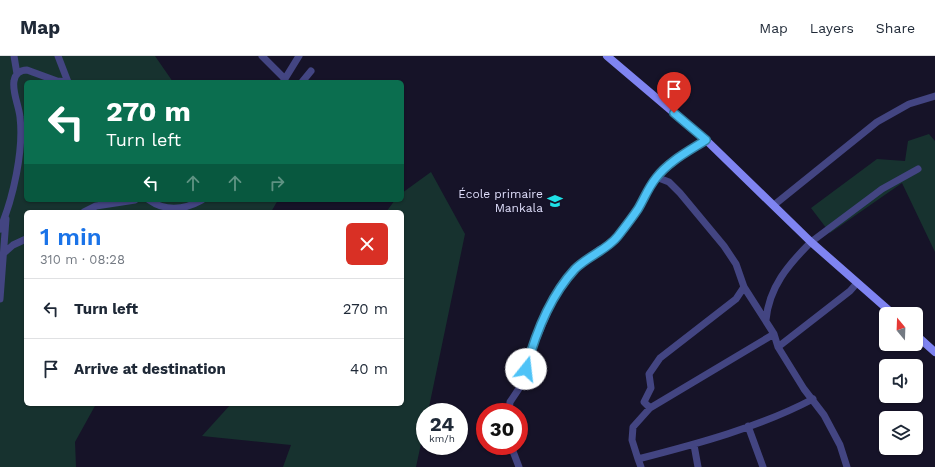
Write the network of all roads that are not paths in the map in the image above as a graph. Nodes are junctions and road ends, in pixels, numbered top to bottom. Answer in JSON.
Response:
{"nodes":[{"id":1,"x":14,"y":56,"type":"edge"},
{"id":2,"x":58,"y":56,"type":"edge"},
{"id":3,"x":262,"y":56,"type":"edge"},
{"id":4,"x":299,"y":56,"type":"edge"},
{"id":5,"x":607,"y":56,"type":"edge"},
{"id":6,"x":311,"y":70,"type":"dead end"},
{"id":7,"x":17,"y":74,"type":"junction"},
{"id":8,"x":52,"y":80,"type":"edge"},
{"id":9,"x":67,"y":80,"type":"edge"},
{"id":10,"x":283,"y":80,"type":"edge"},
{"id":11,"x":285,"y":80,"type":"edge"},
{"id":12,"x":304,"y":80,"type":"edge"},
{"id":13,"x":935,"y":96,"type":"edge"},
{"id":14,"x":706,"y":140,"type":"junction"},
{"id":15,"x":918,"y":169,"type":"dead end"},
{"id":16,"x":656,"y":177,"type":"junction"},
{"id":17,"x":122,"y":202,"type":"edge"},
{"id":18,"x":152,"y":202,"type":"edge"},
{"id":19,"x":199,"y":202,"type":"edge"},
{"id":20,"x":774,"y":205,"type":"junction"},
{"id":21,"x":88,"y":210,"type":"edge"},
{"id":22,"x":7,"y":211,"type":"junction"},
{"id":23,"x":0,"y":230,"type":"edge"},
{"id":24,"x":24,"y":240,"type":"edge"},
{"id":25,"x":811,"y":242,"type":"junction"},
{"id":26,"x":4,"y":253,"type":"junction"},
{"id":27,"x":857,"y":283,"type":"junction"},
{"id":28,"x":744,"y":287,"type":"junction"},
{"id":29,"x":0,"y":299,"type":"edge"},
{"id":30,"x":885,"y":307,"type":"edge"},
{"id":31,"x":766,"y":320,"type":"junction"},
{"id":32,"x":774,"y":334,"type":"junction"},
{"id":33,"x":923,"y":341,"type":"edge"},
{"id":34,"x":778,"y":347,"type":"junction"},
{"id":35,"x":935,"y":352,"type":"edge"},
{"id":36,"x":813,"y":399,"type":"junction"},
{"id":37,"x":510,"y":403,"type":"edge"},
{"id":38,"x":650,"y":408,"type":"junction"},
{"id":39,"x":748,"y":426,"type":"junction"},
{"id":40,"x":694,"y":445,"type":"junction"},
{"id":41,"x":514,"y":455,"type":"edge"},
{"id":42,"x":640,"y":464,"type":"edge"},
{"id":43,"x":519,"y":467,"type":"edge"},
{"id":44,"x":698,"y":467,"type":"edge"},
{"id":45,"x":763,"y":467,"type":"edge"},
{"id":46,"x":847,"y":467,"type":"edge"}],
"edges":[{"from":1,"to":7,"type":"street"},
{"from":2,"to":9,"type":"street"},
{"from":3,"to":10,"type":"street"},
{"from":4,"to":11,"type":"street"},
{"from":5,"to":14,"type":"street"},
{"from":6,"to":12,"type":"street"},
{"from":7,"to":8,"type":"street"},
{"from":7,"to":22,"type":"street"},
{"from":13,"to":20,"type":"street"},
{"from":14,"to":16,"type":"street"},
{"from":14,"to":20,"type":"street"},
{"from":15,"to":25,"type":"street"},
{"from":16,"to":28,"type":"street"},
{"from":16,"to":37,"type":"street"},
{"from":17,"to":21,"type":"street"},
{"from":18,"to":19,"type":"street"},
{"from":20,"to":25,"type":"street"},
{"from":22,"to":23,"type":"street"},
{"from":22,"to":26,"type":"street"},
{"from":24,"to":26,"type":"street"},
{"from":25,"to":27,"type":"street"},
{"from":25,"to":31,"type":"street"},
{"from":26,"to":29,"type":"street"},
{"from":27,"to":30,"type":"street"},
{"from":27,"to":34,"type":"street"},
{"from":28,"to":31,"type":"street"},
{"from":28,"to":38,"type":"street"},
{"from":31,"to":32,"type":"street"},
{"from":32,"to":34,"type":"street"},
{"from":32,"to":38,"type":"street"},
{"from":33,"to":35,"type":"street"},
{"from":34,"to":36,"type":"street"},
{"from":36,"to":39,"type":"street"},
{"from":36,"to":46,"type":"street"},
{"from":38,"to":42,"type":"street"},
{"from":39,"to":40,"type":"street"},
{"from":39,"to":45,"type":"street"},
{"from":40,"to":42,"type":"street"},
{"from":40,"to":44,"type":"street"},
{"from":41,"to":43,"type":"street"}]}
